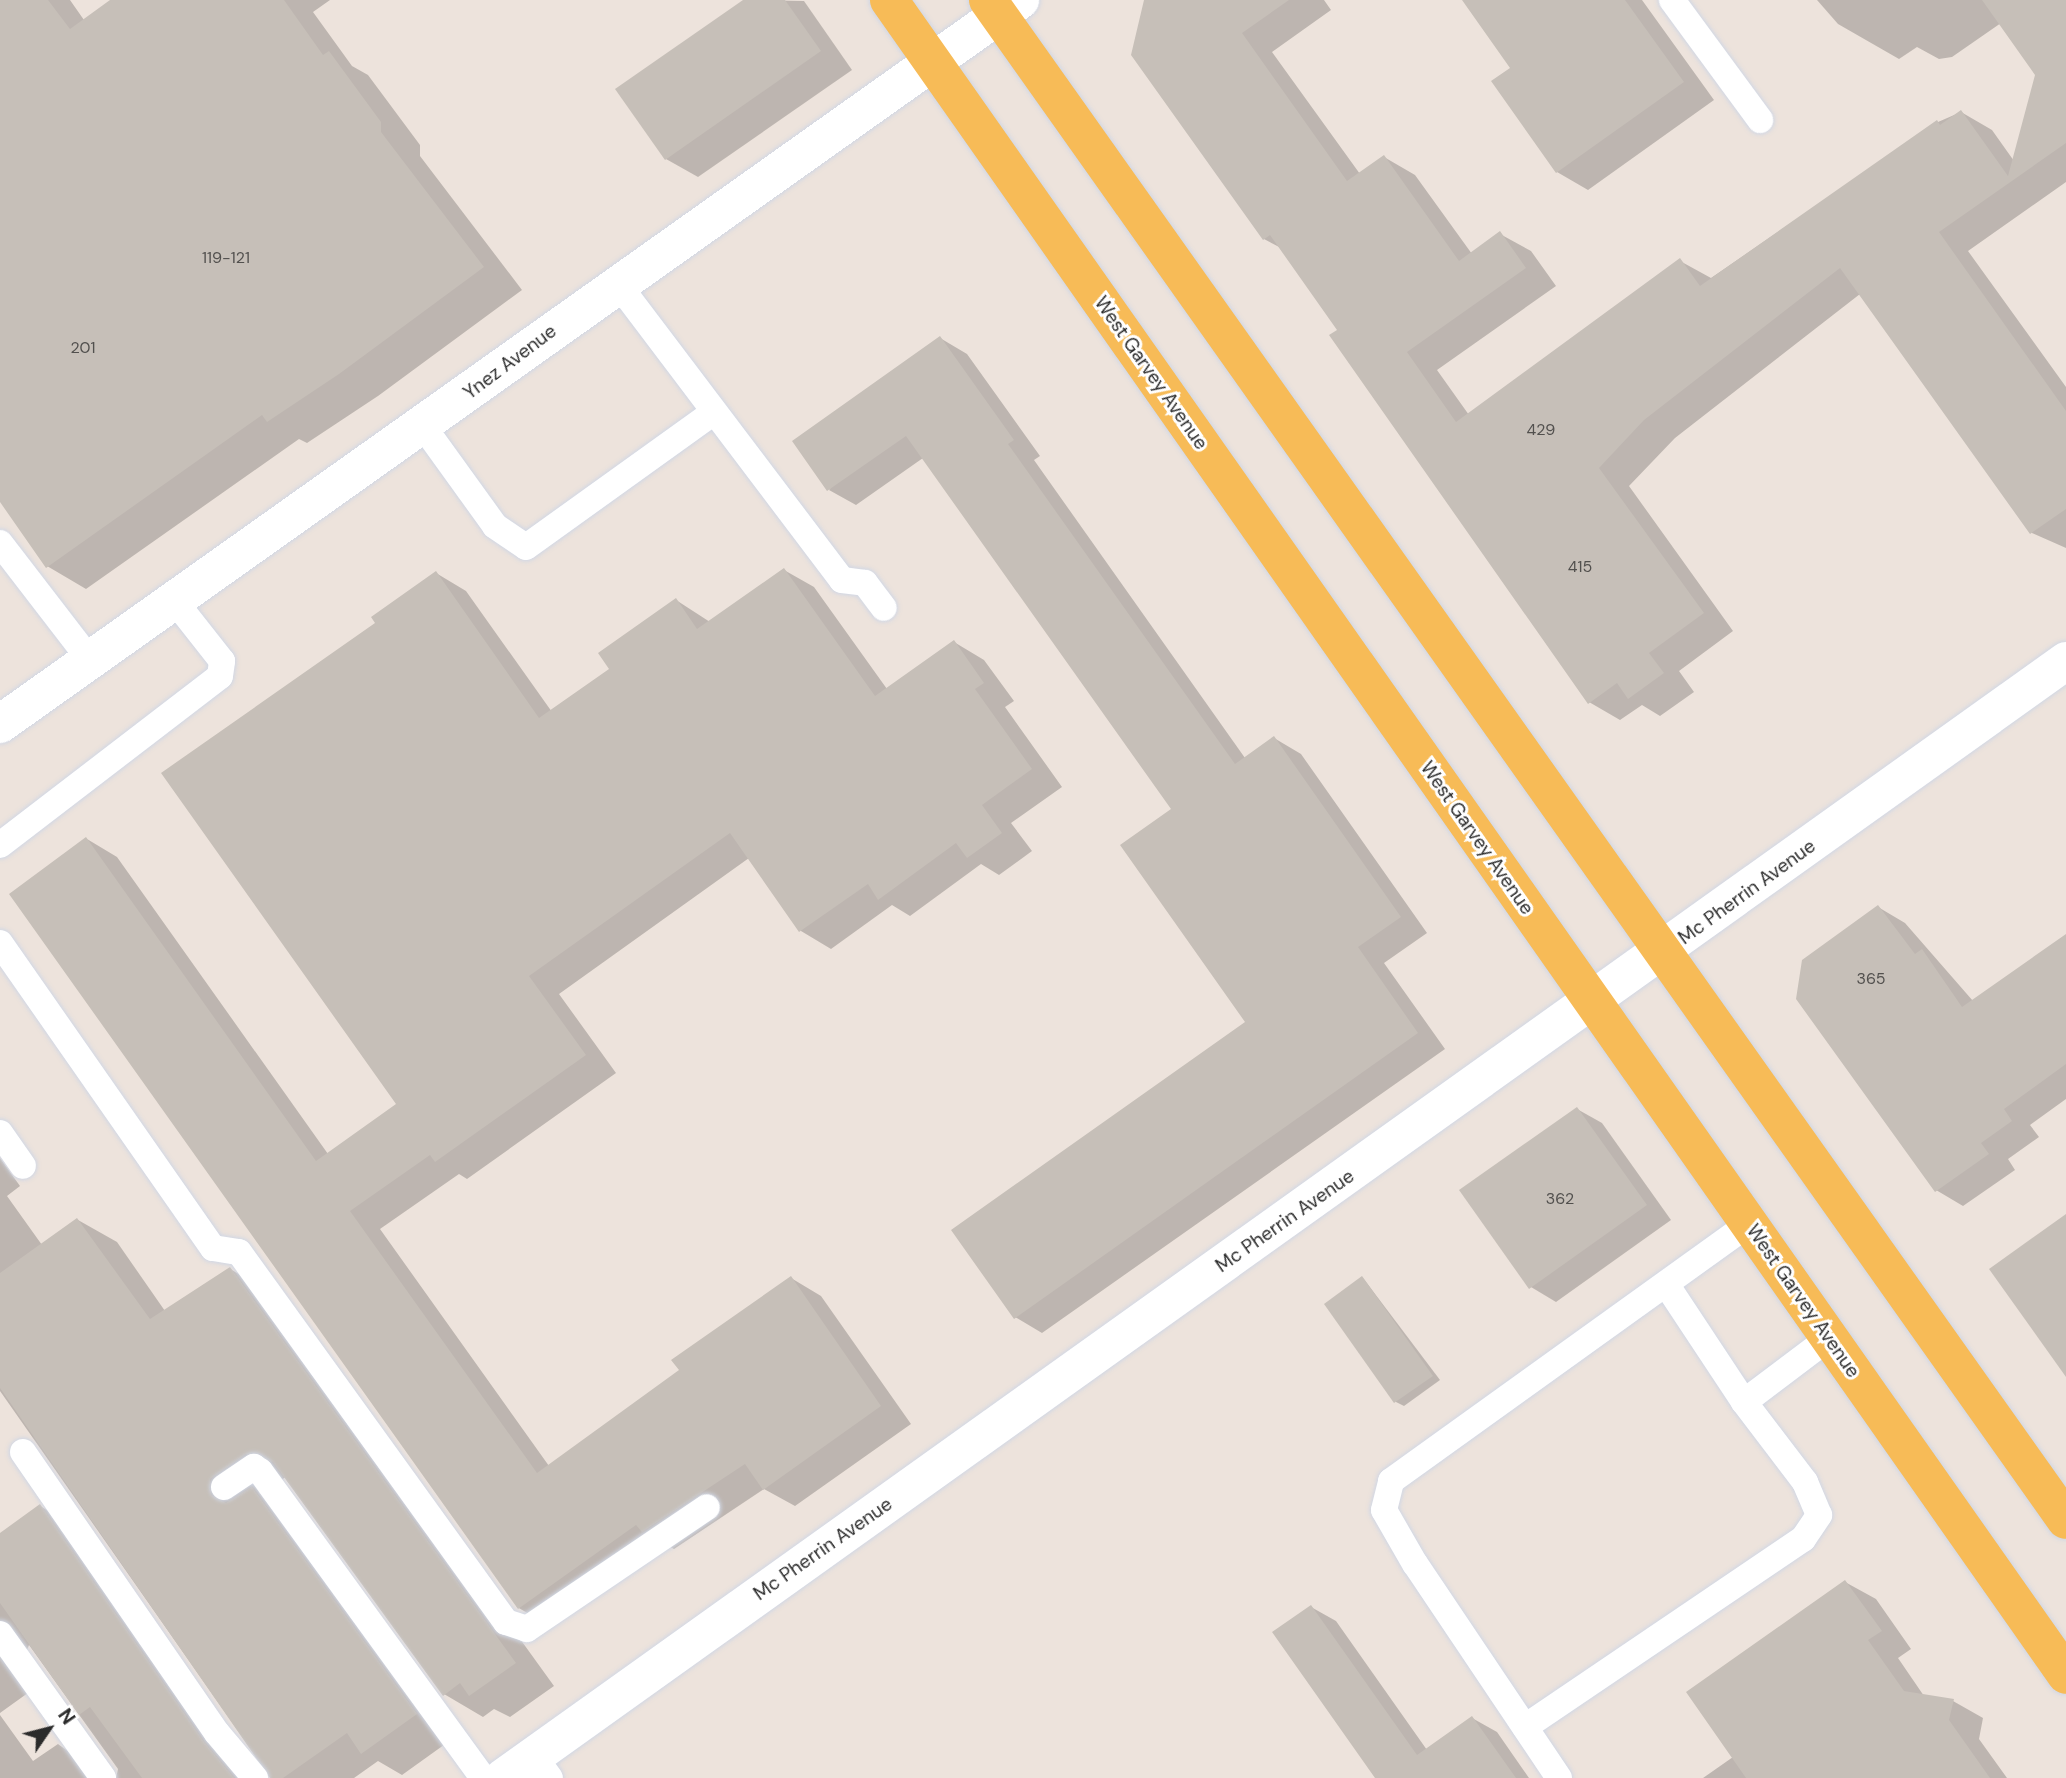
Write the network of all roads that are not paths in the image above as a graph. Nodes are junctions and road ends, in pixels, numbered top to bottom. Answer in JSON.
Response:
{"nodes":[{"id":1,"x":888,"y":0,"type":"edge"},
{"id":2,"x":1672,"y":0,"type":"edge"},
{"id":3,"x":1002,"y":5,"type":"edge"},
{"id":4,"x":934,"y":63,"type":"junction"},
{"id":5,"x":1760,"y":120,"type":"dead end"},
{"id":6,"x":618,"y":284,"type":"junction"},
{"id":7,"x":715,"y":412,"type":"junction"},
{"id":8,"x":423,"y":426,"type":"junction"},
{"id":9,"x":0,"y":543,"type":"edge"},
{"id":10,"x":174,"y":600,"type":"junction"},
{"id":11,"x":884,"y":608,"type":"dead end"},
{"id":12,"x":90,"y":660,"type":"junction"},
{"id":13,"x":2066,"y":662,"type":"edge"},
{"id":14,"x":0,"y":724,"type":"edge"},
{"id":15,"x":0,"y":845,"type":"edge"},
{"id":16,"x":0,"y":943,"type":"edge"},
{"id":17,"x":1666,"y":950,"type":"junction"},
{"id":18,"x":1593,"y":1003,"type":"junction"},
{"id":19,"x":0,"y":1133,"type":"edge"},
{"id":20,"x":23,"y":1166,"type":"dead end"},
{"id":21,"x":1749,"y":1224,"type":"junction"},
{"id":22,"x":1666,"y":1284,"type":"junction"},
{"id":23,"x":1829,"y":1338,"type":"junction"},
{"id":24,"x":1744,"y":1402,"type":"junction"},
{"id":25,"x":23,"y":1452,"type":"dead end"},
{"id":26,"x":224,"y":1487,"type":"dead end"},
{"id":27,"x":707,"y":1507,"type":"dead end"},
{"id":28,"x":2066,"y":1520,"type":"edge"},
{"id":29,"x":0,"y":1634,"type":"edge"},
{"id":30,"x":2066,"y":1675,"type":"edge"},
{"id":31,"x":1525,"y":1727,"type":"junction"},
{"id":32,"x":542,"y":1767,"type":"edge"},
{"id":33,"x":103,"y":1778,"type":"edge"},
{"id":34,"x":255,"y":1778,"type":"edge"},
{"id":35,"x":484,"y":1778,"type":"edge"},
{"id":36,"x":503,"y":1778,"type":"edge"},
{"id":37,"x":1559,"y":1778,"type":"edge"}],
"edges":[{"from":1,"to":4,"type":"main road","name":"West Garvey Avenue"},
{"from":2,"to":5,"type":"lane"},
{"from":3,"to":4,"type":"street","name":"Ynez Avenue"},
{"from":3,"to":17,"type":"main road"},
{"from":4,"to":6,"type":"street","name":"Ynez Avenue"},
{"from":4,"to":18,"type":"main road","name":"West Garvey Avenue"},
{"from":6,"to":7,"type":"lane"},
{"from":6,"to":8,"type":"street","name":"Ynez Avenue"},
{"from":7,"to":8,"type":"lane"},
{"from":7,"to":11,"type":"lane"},
{"from":8,"to":10,"type":"street","name":"Ynez Avenue"},
{"from":9,"to":12,"type":"lane"},
{"from":10,"to":12,"type":"street","name":"Ynez Avenue"},
{"from":10,"to":15,"type":"lane"},
{"from":12,"to":14,"type":"street","name":"Ynez Avenue"},
{"from":13,"to":17,"type":"street","name":"Mc Pherrin Avenue"},
{"from":16,"to":27,"type":"lane"},
{"from":17,"to":18,"type":"street","name":"Mc Pherrin Avenue"},
{"from":17,"to":28,"type":"main road"},
{"from":18,"to":21,"type":"main road","name":"West Garvey Avenue"},
{"from":18,"to":32,"type":"street","name":"Mc Pherrin Avenue"},
{"from":19,"to":20,"type":"lane"},
{"from":21,"to":22,"type":"lane"},
{"from":21,"to":23,"type":"main road","name":"West Garvey Avenue"},
{"from":22,"to":24,"type":"lane"},
{"from":22,"to":31,"type":"lane"},
{"from":23,"to":24,"type":"lane"},
{"from":23,"to":30,"type":"main road","name":"West Garvey Avenue"},
{"from":24,"to":31,"type":"lane"},
{"from":25,"to":34,"type":"lane"},
{"from":26,"to":35,"type":"lane"},
{"from":29,"to":33,"type":"lane"},
{"from":31,"to":37,"type":"lane"},
{"from":32,"to":36,"type":"street","name":"Mc Pherrin Avenue"}]}
